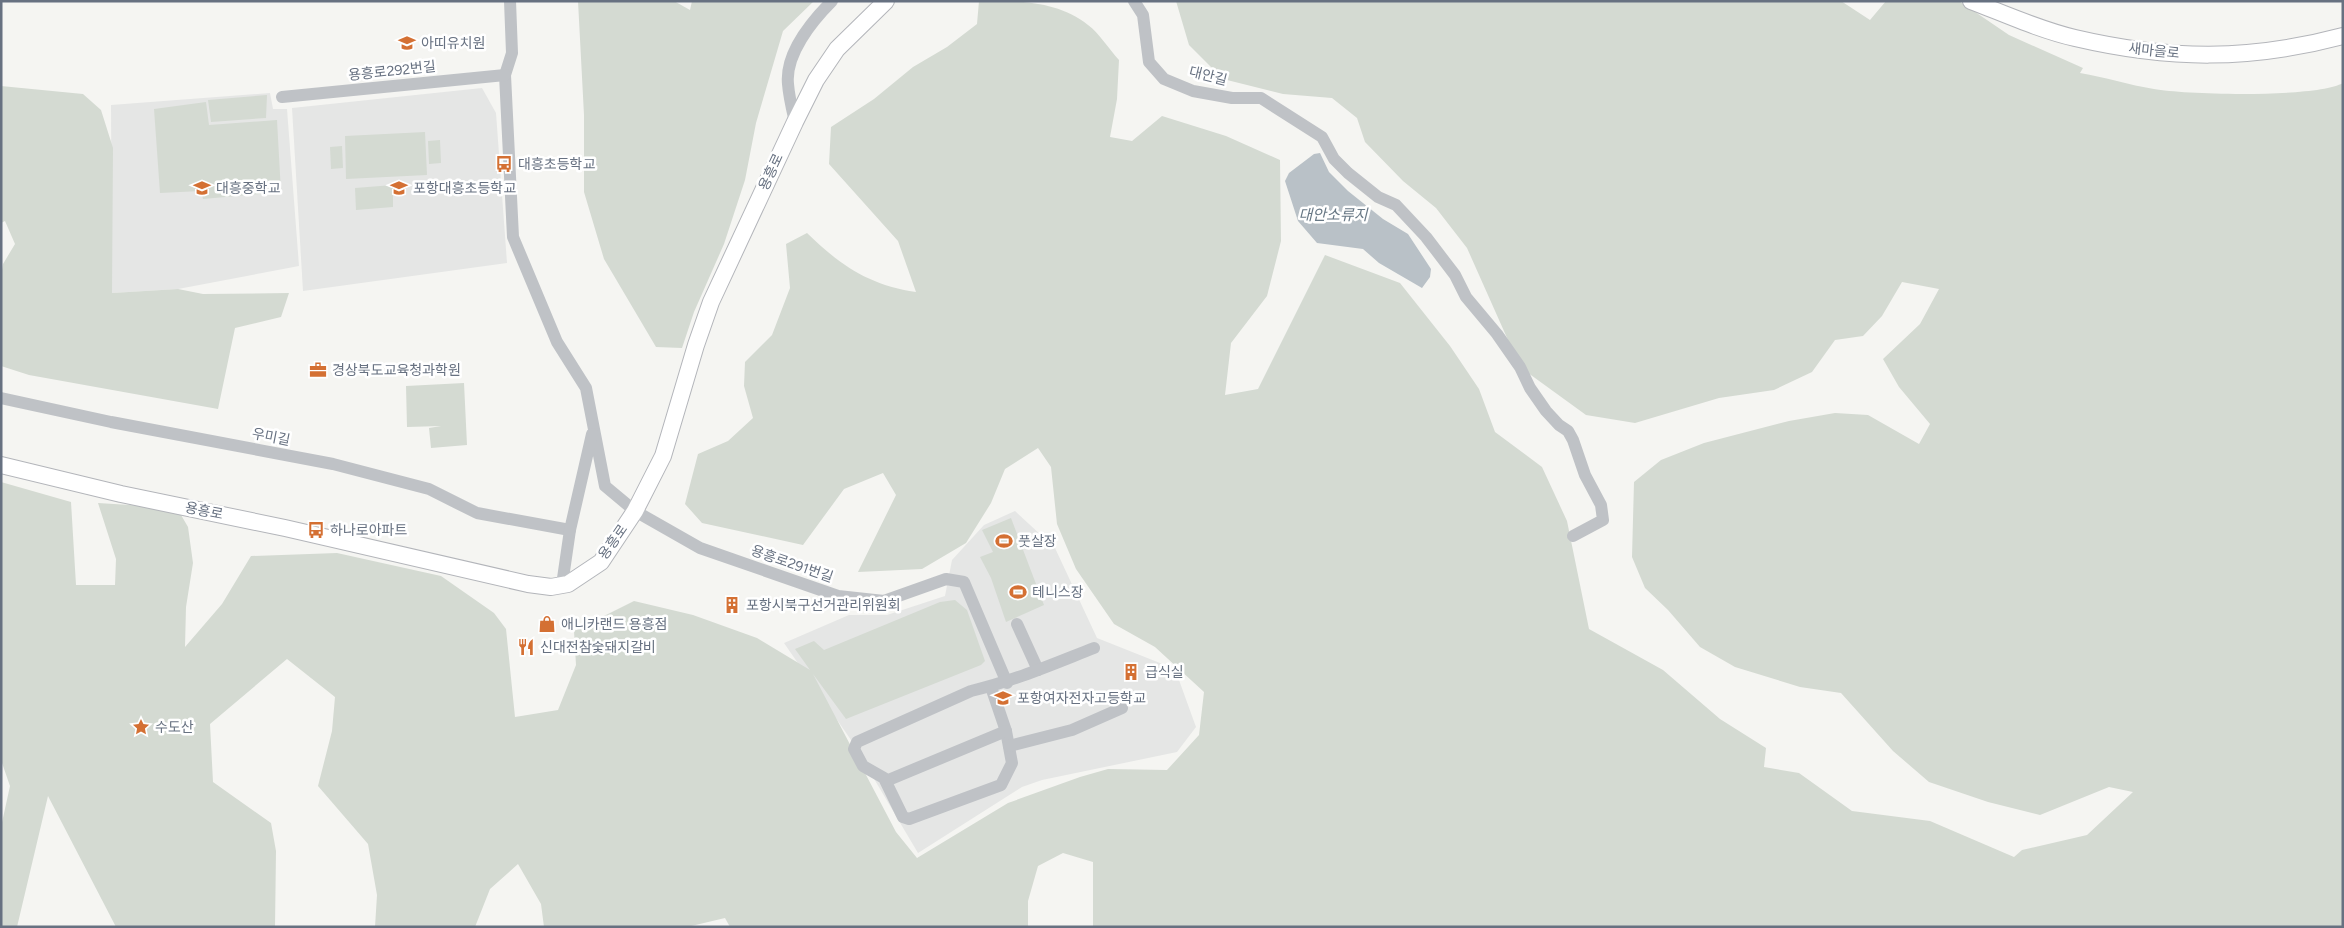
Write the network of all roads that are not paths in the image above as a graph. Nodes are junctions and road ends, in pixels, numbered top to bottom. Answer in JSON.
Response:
{"nodes":[{"id":1,"x":510,"y":1,"type":"edge"},
{"id":2,"x":832,"y":1,"type":"edge"},
{"id":3,"x":886,"y":1,"type":"edge"},
{"id":4,"x":1134,"y":1,"type":"edge"},
{"id":5,"x":1971,"y":1,"type":"edge"},
{"id":6,"x":2004,"y":1,"type":"edge"},
{"id":7,"x":2343,"y":27,"type":"edge"},
{"id":8,"x":2343,"y":36,"type":"edge"},
{"id":9,"x":505,"y":75,"type":"junction"},
{"id":10,"x":282,"y":97,"type":"dead end"},
{"id":11,"x":795,"y":122,"type":"junction"},
{"id":12,"x":1,"y":398,"type":"edge"},
{"id":13,"x":593,"y":429,"type":"junction"},
{"id":14,"x":1,"y":465,"type":"edge"},
{"id":15,"x":635,"y":511,"type":"junction"},
{"id":16,"x":570,"y":530,"type":"junction"},
{"id":17,"x":1572,"y":536,"type":"dead end"},
{"id":18,"x":562,"y":585,"type":"junction"},
{"id":19,"x":1017,"y":624,"type":"dead end"},
{"id":20,"x":1094,"y":648,"type":"dead end"},
{"id":21,"x":1038,"y":670,"type":"junction"},
{"id":22,"x":1008,"y":683,"type":"junction"},
{"id":23,"x":991,"y":687,"type":"junction"},
{"id":24,"x":1122,"y":708,"type":"dead end"},
{"id":25,"x":1006,"y":732,"type":"junction"},
{"id":26,"x":1008,"y":746,"type":"junction"},
{"id":27,"x":886,"y":781,"type":"junction"}],
"edges":[{"from":1,"to":9,"type":"street","name":"용흥로291번길"},
{"from":2,"to":11,"type":"street"},
{"from":3,"to":11,"type":"main road","name":"용흥로"},
{"from":4,"to":17,"type":"street","name":"대안길"},
{"from":5,"to":8,"type":"main road","name":"새마을로"},
{"from":6,"to":7,"type":"main road","name":"새마을로"},
{"from":9,"to":10,"type":"street","name":"용흥로292번길"},
{"from":9,"to":13,"type":"street","name":"용흥로291번길"},
{"from":11,"to":15,"type":"main road","name":"용흥로"},
{"from":12,"to":16,"type":"street","name":"우미길"},
{"from":13,"to":15,"type":"street","name":"용흥로291번길"},
{"from":13,"to":16,"type":"street"},
{"from":14,"to":18,"type":"main road","name":"용흥로"},
{"from":15,"to":18,"type":"main road","name":"용흥로"},
{"from":15,"to":22,"type":"street","name":"용흥로291번길"},
{"from":16,"to":18,"type":"street"},
{"from":19,"to":21,"type":"street"},
{"from":20,"to":21,"type":"street"},
{"from":21,"to":22,"type":"street"},
{"from":22,"to":23,"type":"street"},
{"from":23,"to":25,"type":"street"},
{"from":23,"to":27,"type":"street"},
{"from":24,"to":26,"type":"street"},
{"from":25,"to":26,"type":"street"},
{"from":25,"to":27,"type":"street"},
{"from":26,"to":27,"type":"street"}]}
